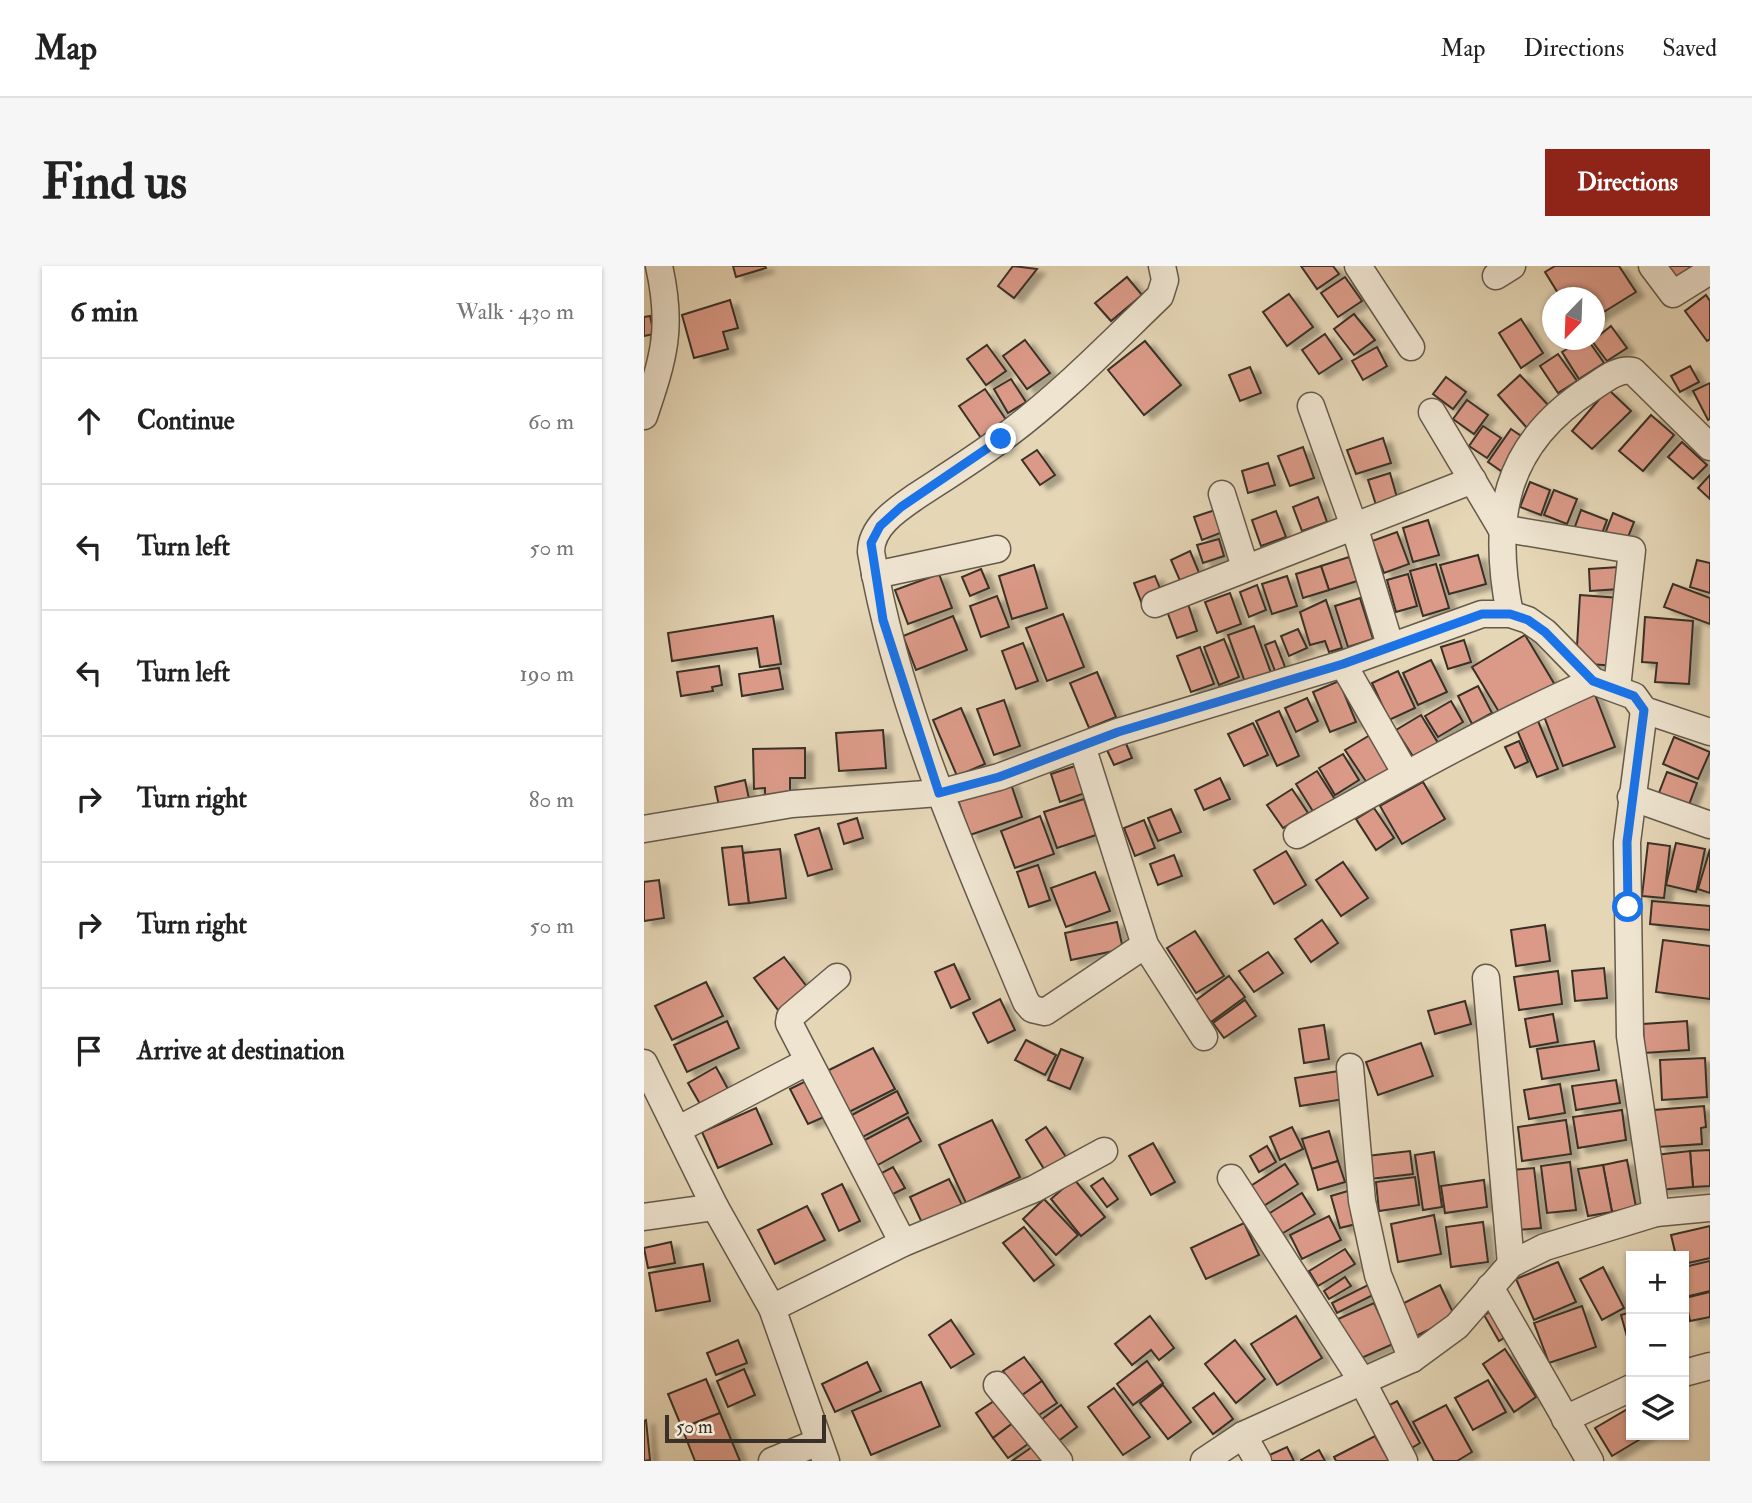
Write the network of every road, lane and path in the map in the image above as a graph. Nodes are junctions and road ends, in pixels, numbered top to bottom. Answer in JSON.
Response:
{"nodes":[{"id":1,"x":659,"y":266,"type":"edge"},
{"id":2,"x":1162,"y":266,"type":"edge"},
{"id":3,"x":1358,"y":266,"type":"edge"},
{"id":4,"x":1651,"y":266,"type":"edge"},
{"id":5,"x":1710,"y":271,"type":"edge"},
{"id":6,"x":1411,"y":347,"type":"dead end"},
{"id":7,"x":650,"y":383,"type":"edge"},
{"id":8,"x":1311,"y":406,"type":"dead end"},
{"id":9,"x":1432,"y":412,"type":"dead end"},
{"id":10,"x":644,"y":416,"type":"edge"},
{"id":11,"x":1710,"y":447,"type":"edge"},
{"id":12,"x":1473,"y":480,"type":"junction"},
{"id":13,"x":1222,"y":494,"type":"dead end"},
{"id":14,"x":1355,"y":528,"type":"junction"},
{"id":15,"x":1501,"y":528,"type":"junction"},
{"id":16,"x":996,"y":548,"type":"dead end"},
{"id":17,"x":1245,"y":567,"type":"junction"},
{"id":18,"x":874,"y":575,"type":"junction"},
{"id":19,"x":1155,"y":604,"type":"dead end"},
{"id":20,"x":1510,"y":614,"type":"junction"},
{"id":21,"x":1390,"y":645,"type":"junction"},
{"id":22,"x":1343,"y":664,"type":"junction"},
{"id":23,"x":1605,"y":685,"type":"junction"},
{"id":24,"x":1644,"y":710,"type":"junction"},
{"id":25,"x":1710,"y":732,"type":"edge"},
{"id":26,"x":1082,"y":746,"type":"junction"},
{"id":27,"x":1406,"y":775,"type":"junction"},
{"id":28,"x":939,"y":793,"type":"junction"},
{"id":29,"x":1631,"y":797,"type":"junction"},
{"id":30,"x":1710,"y":825,"type":"edge"},
{"id":31,"x":644,"y":829,"type":"edge"},
{"id":32,"x":1297,"y":835,"type":"dead end"},
{"id":33,"x":1145,"y":945,"type":"junction"},
{"id":34,"x":837,"y":977,"type":"dead end"},
{"id":35,"x":1486,"y":978,"type":"dead end"},
{"id":36,"x":1204,"y":1037,"type":"dead end"},
{"id":37,"x":807,"y":1062,"type":"junction"},
{"id":38,"x":644,"y":1063,"type":"edge"},
{"id":39,"x":1350,"y":1067,"type":"dead end"},
{"id":40,"x":677,"y":1129,"type":"junction"},
{"id":41,"x":1104,"y":1152,"type":"dead end"},
{"id":42,"x":1231,"y":1178,"type":"dead end"},
{"id":43,"x":715,"y":1207,"type":"junction"},
{"id":44,"x":1710,"y":1208,"type":"edge"},
{"id":45,"x":1656,"y":1213,"type":"junction"},
{"id":46,"x":644,"y":1217,"type":"edge"},
{"id":47,"x":902,"y":1243,"type":"junction"},
{"id":48,"x":1511,"y":1264,"type":"junction"},
{"id":49,"x":1490,"y":1287,"type":"junction"},
{"id":50,"x":772,"y":1308,"type":"junction"},
{"id":51,"x":1412,"y":1359,"type":"junction"},
{"id":52,"x":1710,"y":1366,"type":"edge"},
{"id":53,"x":1689,"y":1372,"type":"edge"},
{"id":54,"x":1362,"y":1381,"type":"junction"},
{"id":55,"x":997,"y":1385,"type":"dead end"},
{"id":56,"x":1626,"y":1390,"type":"edge"},
{"id":57,"x":1565,"y":1419,"type":"junction"},
{"id":58,"x":1243,"y":1435,"type":"junction"},
{"id":59,"x":822,"y":1451,"type":"edge"},
{"id":60,"x":772,"y":1461,"type":"edge"},
{"id":61,"x":1059,"y":1461,"type":"edge"},
{"id":62,"x":1204,"y":1461,"type":"edge"},
{"id":63,"x":1258,"y":1461,"type":"edge"},
{"id":64,"x":1404,"y":1461,"type":"edge"},
{"id":65,"x":1590,"y":1461,"type":"edge"}],
"edges":[{"from":1,"to":7,"type":"street"},
{"from":2,"to":18,"type":"street"},
{"from":3,"to":6,"type":"street"},
{"from":4,"to":5,"type":"street"},
{"from":7,"to":10,"type":"street"},
{"from":8,"to":14,"type":"street"},
{"from":9,"to":12,"type":"street"},
{"from":11,"to":15,"type":"street"},
{"from":12,"to":14,"type":"street"},
{"from":12,"to":15,"type":"street"},
{"from":13,"to":17,"type":"street"},
{"from":14,"to":17,"type":"street"},
{"from":14,"to":21,"type":"street"},
{"from":15,"to":20,"type":"street"},
{"from":15,"to":23,"type":"street"},
{"from":16,"to":18,"type":"street"},
{"from":17,"to":19,"type":"street"},
{"from":18,"to":28,"type":"street"},
{"from":20,"to":21,"type":"street"},
{"from":20,"to":23,"type":"street"},
{"from":21,"to":22,"type":"street"},
{"from":22,"to":26,"type":"street"},
{"from":22,"to":27,"type":"street"},
{"from":23,"to":24,"type":"street"},
{"from":23,"to":27,"type":"street"},
{"from":24,"to":25,"type":"street"},
{"from":24,"to":29,"type":"street"},
{"from":26,"to":28,"type":"street"},
{"from":26,"to":33,"type":"street"},
{"from":27,"to":32,"type":"street"},
{"from":28,"to":31,"type":"street"},
{"from":28,"to":33,"type":"street"},
{"from":29,"to":30,"type":"street"},
{"from":29,"to":45,"type":"street"},
{"from":33,"to":36,"type":"street"},
{"from":34,"to":37,"type":"street"},
{"from":35,"to":48,"type":"street"},
{"from":37,"to":40,"type":"street"},
{"from":37,"to":47,"type":"street"},
{"from":38,"to":40,"type":"street"},
{"from":39,"to":51,"type":"street"},
{"from":40,"to":43,"type":"street"},
{"from":41,"to":47,"type":"street"},
{"from":42,"to":54,"type":"street"},
{"from":43,"to":46,"type":"street"},
{"from":43,"to":50,"type":"street"},
{"from":44,"to":45,"type":"street"},
{"from":45,"to":48,"type":"street"},
{"from":47,"to":50,"type":"street"},
{"from":48,"to":49,"type":"street"},
{"from":49,"to":51,"type":"street"},
{"from":49,"to":57,"type":"street"},
{"from":50,"to":59,"type":"street"},
{"from":51,"to":54,"type":"street"},
{"from":52,"to":53,"type":"street"},
{"from":54,"to":58,"type":"street"},
{"from":54,"to":64,"type":"street"},
{"from":55,"to":61,"type":"street"},
{"from":56,"to":57,"type":"street"},
{"from":57,"to":65,"type":"street"},
{"from":58,"to":62,"type":"street"},
{"from":58,"to":63,"type":"street"},
{"from":59,"to":60,"type":"street"}]}
